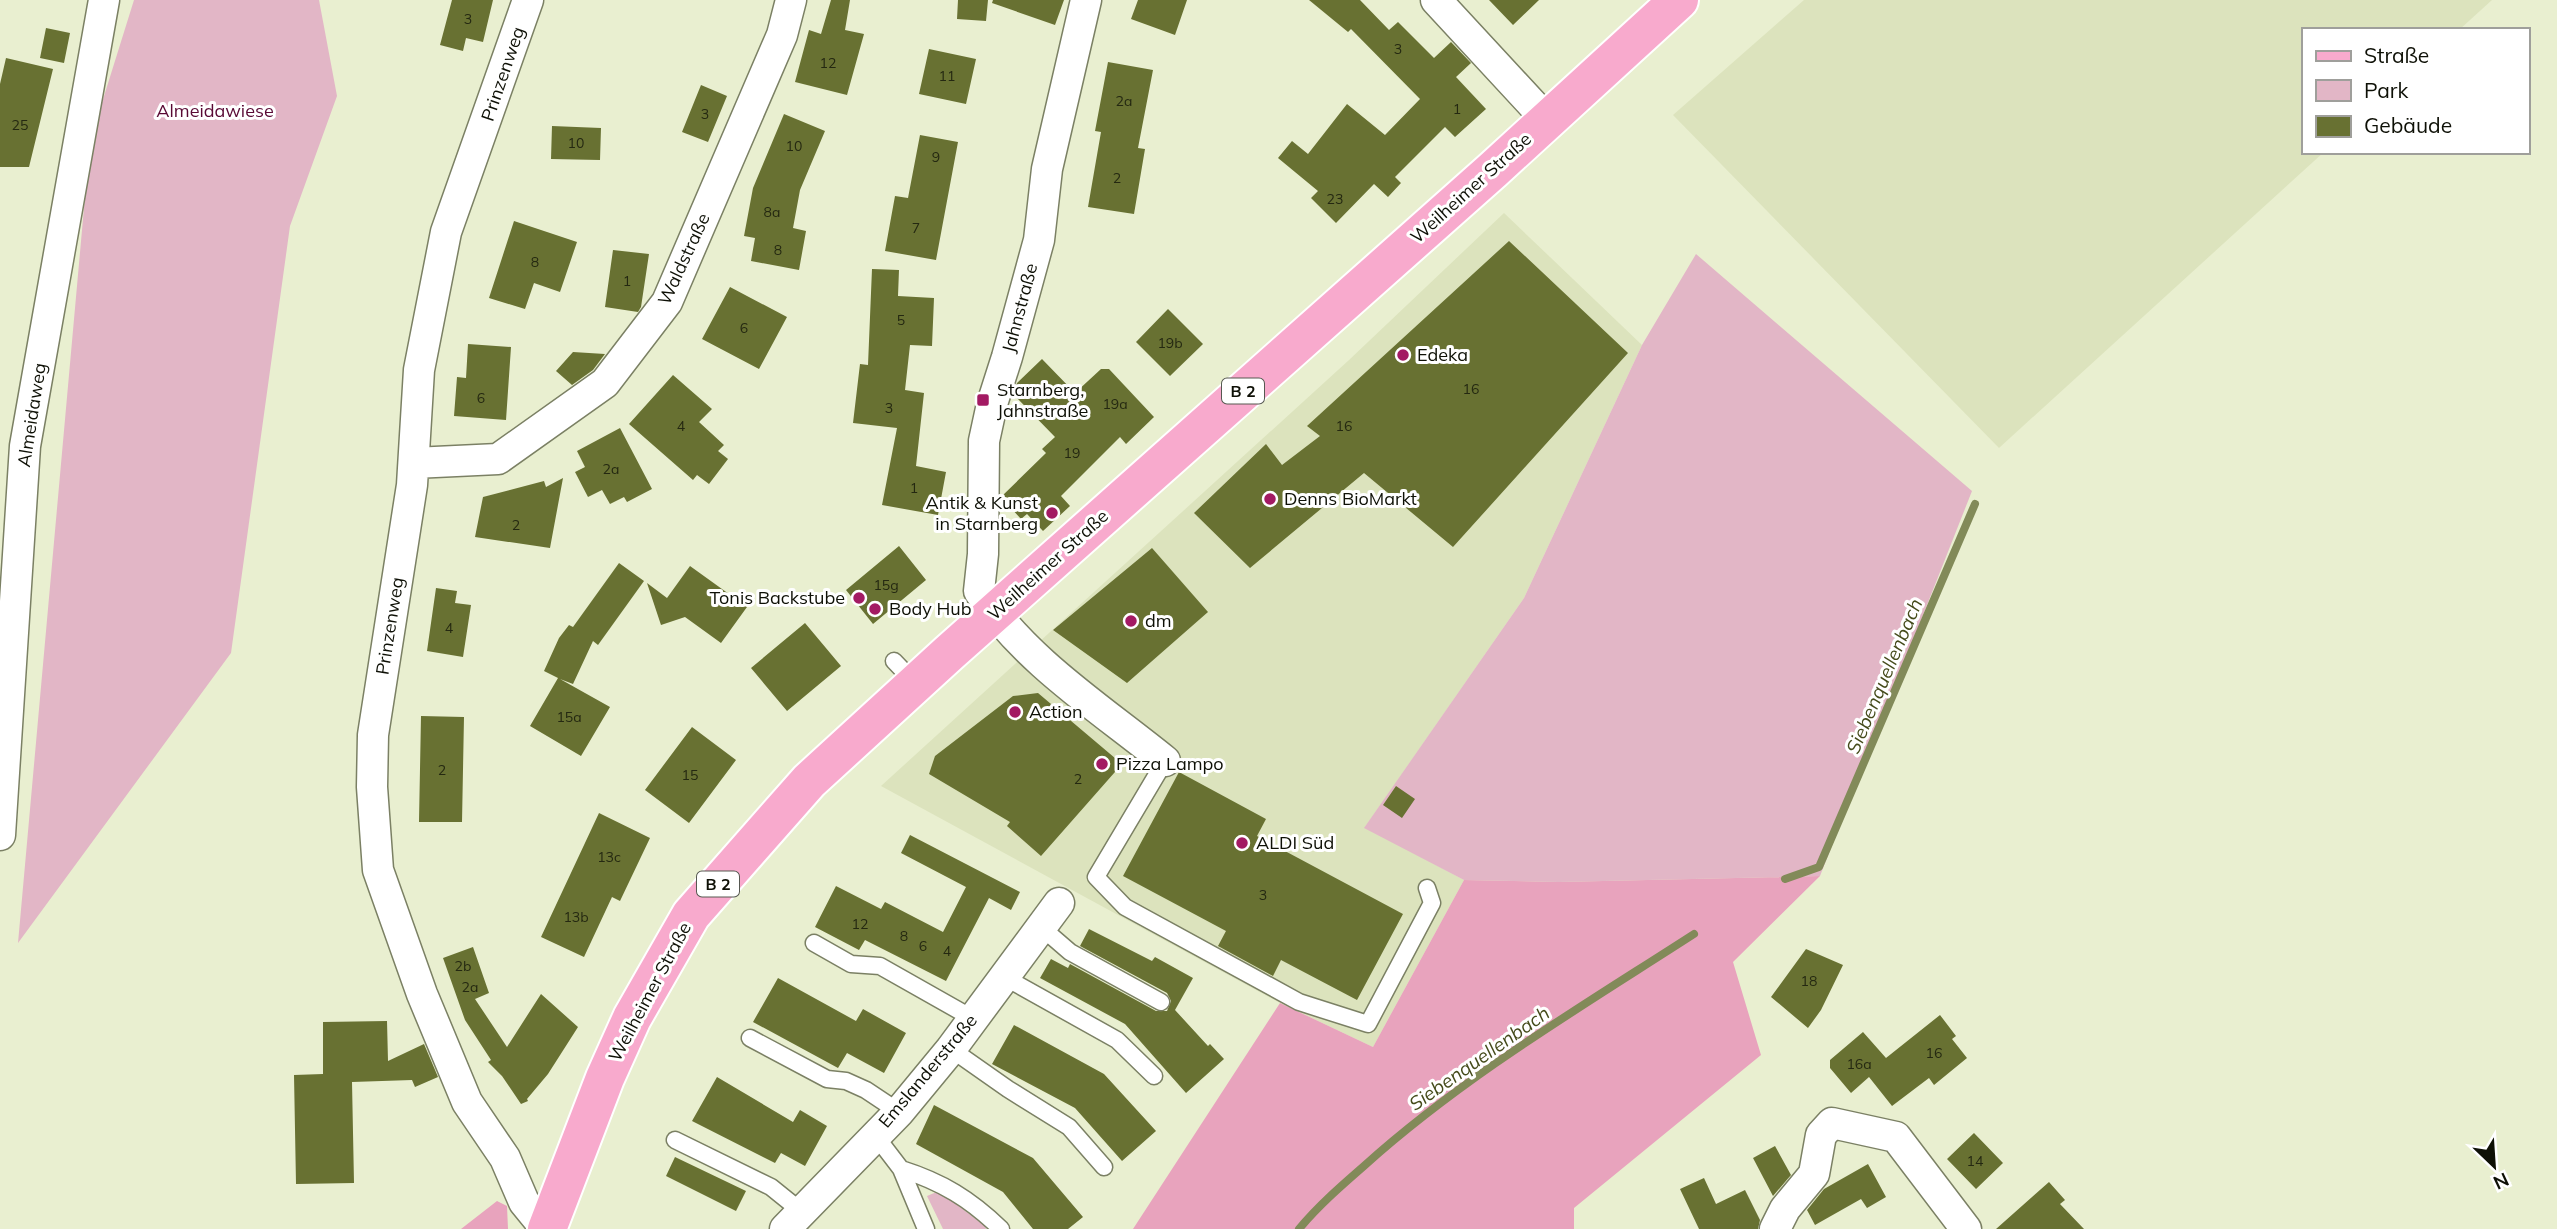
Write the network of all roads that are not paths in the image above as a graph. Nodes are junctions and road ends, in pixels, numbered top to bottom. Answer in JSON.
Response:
{"nodes":[{"id":1,"x":104,"y":0,"type":"edge"},
{"id":2,"x":528,"y":0,"type":"edge"},
{"id":3,"x":790,"y":0,"type":"edge"},
{"id":4,"x":1086,"y":0,"type":"edge"},
{"id":5,"x":1436,"y":0,"type":"edge"},
{"id":6,"x":1679,"y":0,"type":"edge"},
{"id":7,"x":1547,"y":120,"type":"junction"},
{"id":8,"x":414,"y":463,"type":"junction"},
{"id":9,"x":995,"y":613,"type":"junction"},
{"id":10,"x":1166,"y":761,"type":"joint"},
{"id":11,"x":0,"y":835,"type":"edge"},
{"id":12,"x":1427,"y":888,"type":"dead end"},
{"id":13,"x":1059,"y":903,"type":"dead end"},
{"id":14,"x":1041,"y":927,"type":"junction"},
{"id":15,"x":814,"y":943,"type":"dead end"},
{"id":16,"x":1006,"y":978,"type":"junction"},
{"id":17,"x":1161,"y":1002,"type":"dead end"},
{"id":18,"x":972,"y":1018,"type":"junction"},
{"id":19,"x":750,"y":1038,"type":"dead end"},
{"id":20,"x":951,"y":1049,"type":"junction"},
{"id":21,"x":1154,"y":1076,"type":"dead end"},
{"id":22,"x":899,"y":1112,"type":"junction"},
{"id":23,"x":875,"y":1135,"type":"junction"},
{"id":24,"x":675,"y":1140,"type":"dead end"},
{"id":25,"x":1104,"y":1167,"type":"dead end"},
{"id":26,"x":901,"y":1169,"type":"junction"},
{"id":27,"x":1780,"y":1219,"type":"edge"},
{"id":28,"x":794,"y":1221,"type":"edge"},
{"id":29,"x":546,"y":1229,"type":"edge"},
{"id":30,"x":926,"y":1229,"type":"edge"},
{"id":31,"x":1001,"y":1229,"type":"edge"},
{"id":32,"x":1966,"y":1229,"type":"edge"}],
"edges":[{"from":1,"to":11,"type":"street","name":"Almeidaweg"},
{"from":2,"to":8,"type":"street","name":"Prinzenweg"},
{"from":3,"to":8,"type":"street","name":"Waldstraße"},
{"from":4,"to":9,"type":"street","name":"Jahnstraße"},
{"from":5,"to":7,"type":"street"},
{"from":6,"to":7,"type":"main road","name":"Weilheimer Straße","number":"B 2"},
{"from":7,"to":9,"type":"main road","name":"Weilheimer Straße","number":"B 2"},
{"from":8,"to":29,"type":"street","name":"Prinzenweg"},
{"from":9,"to":10,"type":"street"},
{"from":9,"to":29,"type":"main road","name":"Weilheimer Straße","number":"B 2"},
{"from":10,"to":12,"type":"lane"},
{"from":13,"to":14,"type":"street","name":"Emslanderstraße"},
{"from":14,"to":16,"type":"street","name":"Emslanderstraße"},
{"from":14,"to":17,"type":"lane"},
{"from":15,"to":18,"type":"lane"},
{"from":16,"to":18,"type":"street","name":"Emslanderstraße"},
{"from":16,"to":21,"type":"lane"},
{"from":18,"to":20,"type":"street","name":"Emslanderstraße"},
{"from":19,"to":22,"type":"lane"},
{"from":20,"to":22,"type":"street","name":"Emslanderstraße"},
{"from":20,"to":25,"type":"lane"},
{"from":22,"to":23,"type":"street","name":"Emslanderstraße"},
{"from":23,"to":26,"type":"lane"},
{"from":23,"to":28,"type":"street","name":"Emslanderstraße"},
{"from":24,"to":28,"type":"lane"},
{"from":26,"to":30,"type":"lane"},
{"from":26,"to":31,"type":"lane"},
{"from":27,"to":32,"type":"street"}]}
